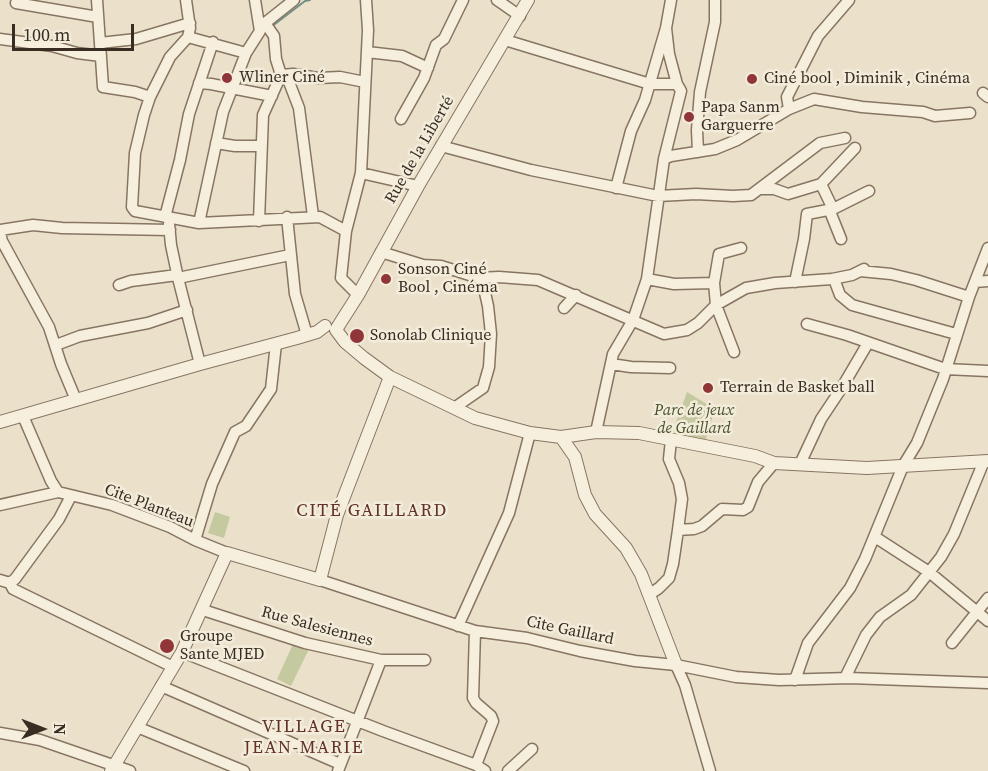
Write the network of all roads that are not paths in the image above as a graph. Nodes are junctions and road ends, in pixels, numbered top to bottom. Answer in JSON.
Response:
{"nodes":[{"id":1,"x":97,"y":0,"type":"edge"},
{"id":2,"x":186,"y":0,"type":"edge"},
{"id":3,"x":255,"y":0,"type":"edge"},
{"id":4,"x":294,"y":0,"type":"edge"},
{"id":5,"x":463,"y":0,"type":"edge"},
{"id":6,"x":497,"y":0,"type":"edge"},
{"id":7,"x":528,"y":0,"type":"edge"},
{"id":8,"x":671,"y":0,"type":"edge"},
{"id":9,"x":715,"y":0,"type":"edge"},
{"id":10,"x":849,"y":0,"type":"edge"},
{"id":11,"x":366,"y":2,"type":"edge"},
{"id":12,"x":16,"y":3,"type":"dead end"},
{"id":13,"x":98,"y":16,"type":"junction"},
{"id":14,"x":520,"y":16,"type":"junction"},
{"id":15,"x":189,"y":23,"type":"junction"},
{"id":16,"x":262,"y":27,"type":"junction"},
{"id":17,"x":666,"y":28,"type":"junction"},
{"id":18,"x":188,"y":37,"type":"junction"},
{"id":19,"x":0,"y":39,"type":"edge"},
{"id":20,"x":505,"y":40,"type":"junction"},
{"id":21,"x":213,"y":42,"type":"junction"},
{"id":22,"x":100,"y":43,"type":"junction"},
{"id":23,"x":367,"y":52,"type":"junction"},
{"id":24,"x":246,"y":53,"type":"junction"},
{"id":25,"x":100,"y":56,"type":"junction"},
{"id":26,"x":428,"y":68,"type":"junction"},
{"id":27,"x":281,"y":75,"type":"junction"},
{"id":28,"x":365,"y":82,"type":"junction"},
{"id":29,"x":199,"y":83,"type":"junction"},
{"id":30,"x":650,"y":84,"type":"junction"},
{"id":31,"x":677,"y":84,"type":"junction"},
{"id":32,"x":232,"y":89,"type":"junction"},
{"id":33,"x":272,"y":96,"type":"junction"},
{"id":34,"x":150,"y":97,"type":"junction"},
{"id":35,"x":789,"y":109,"type":"junction"},
{"id":36,"x":970,"y":112,"type":"dead end"},
{"id":37,"x":401,"y":119,"type":"dead end"},
{"id":38,"x":845,"y":138,"type":"dead end"},
{"id":39,"x":216,"y":143,"type":"junction"},
{"id":40,"x":261,"y":146,"type":"junction"},
{"id":41,"x":441,"y":146,"type":"junction"},
{"id":42,"x":855,"y":148,"type":"dead end"},
{"id":43,"x":698,"y":152,"type":"junction"},
{"id":44,"x":664,"y":159,"type":"junction"},
{"id":45,"x":361,"y":173,"type":"junction"},
{"id":46,"x":821,"y":184,"type":"junction"},
{"id":47,"x":418,"y":186,"type":"junction"},
{"id":48,"x":616,"y":188,"type":"junction"},
{"id":49,"x":761,"y":189,"type":"junction"},
{"id":50,"x":869,"y":190,"type":"dead end"},
{"id":51,"x":658,"y":196,"type":"junction"},
{"id":52,"x":831,"y":209,"type":"junction"},
{"id":53,"x":313,"y":216,"type":"junction"},
{"id":54,"x":167,"y":217,"type":"junction"},
{"id":55,"x":287,"y":218,"type":"junction"},
{"id":56,"x":259,"y":221,"type":"junction"},
{"id":57,"x":199,"y":223,"type":"junction"},
{"id":58,"x":170,"y":230,"type":"junction"},
{"id":59,"x":346,"y":231,"type":"junction"},
{"id":60,"x":0,"y":232,"type":"edge"},
{"id":61,"x":841,"y":239,"type":"dead end"},
{"id":62,"x":741,"y":248,"type":"dead end"},
{"id":63,"x":988,"y":248,"type":"edge"},
{"id":64,"x":381,"y":252,"type":"junction"},
{"id":65,"x":290,"y":255,"type":"junction"},
{"id":66,"x":870,"y":265,"type":"dead end"},
{"id":67,"x":860,"y":271,"type":"junction"},
{"id":68,"x":177,"y":276,"type":"junction"},
{"id":69,"x":479,"y":278,"type":"junction"},
{"id":70,"x":647,"y":279,"type":"junction"},
{"id":71,"x":834,"y":279,"type":"junction"},
{"id":72,"x":988,"y":281,"type":"edge"},
{"id":73,"x":795,"y":282,"type":"junction"},
{"id":74,"x":975,"y":282,"type":"junction"},
{"id":75,"x":714,"y":283,"type":"junction"},
{"id":76,"x":119,"y":285,"type":"dead end"},
{"id":77,"x":358,"y":295,"type":"junction"},
{"id":78,"x":576,"y":295,"type":"junction"},
{"id":79,"x":969,"y":297,"type":"junction"},
{"id":80,"x":716,"y":305,"type":"junction"},
{"id":81,"x":564,"y":308,"type":"dead end"},
{"id":82,"x":187,"y":310,"type":"junction"},
{"id":83,"x":633,"y":320,"type":"junction"},
{"id":84,"x":807,"y":324,"type":"dead end"},
{"id":85,"x":330,"y":330,"type":"junction"},
{"id":86,"x":956,"y":334,"type":"junction"},
{"id":87,"x":868,"y":343,"type":"junction"},
{"id":88,"x":276,"y":344,"type":"junction"},
{"id":89,"x":56,"y":345,"type":"junction"},
{"id":90,"x":734,"y":352,"type":"dead end"},
{"id":91,"x":201,"y":364,"type":"junction"},
{"id":92,"x":610,"y":364,"type":"junction"},
{"id":93,"x":670,"y":368,"type":"dead end"},
{"id":94,"x":945,"y":369,"type":"junction"},
{"id":95,"x":988,"y":371,"type":"edge"},
{"id":96,"x":390,"y":377,"type":"junction"},
{"id":97,"x":76,"y":400,"type":"junction"},
{"id":98,"x":454,"y":408,"type":"junction"},
{"id":99,"x":23,"y":416,"type":"junction"},
{"id":100,"x":0,"y":422,"type":"edge"},
{"id":101,"x":596,"y":432,"type":"junction"},
{"id":102,"x":530,"y":433,"type":"junction"},
{"id":103,"x":561,"y":437,"type":"junction"},
{"id":104,"x":671,"y":440,"type":"junction"},
{"id":105,"x":986,"y":461,"type":"edge"},
{"id":106,"x":774,"y":463,"type":"junction"},
{"id":107,"x":800,"y":464,"type":"junction"},
{"id":108,"x":903,"y":466,"type":"junction"},
{"id":109,"x":58,"y":492,"type":"junction"},
{"id":110,"x":71,"y":496,"type":"junction"},
{"id":111,"x":0,"y":505,"type":"edge"},
{"id":112,"x":678,"y":530,"type":"junction"},
{"id":113,"x":875,"y":537,"type":"junction"},
{"id":114,"x":195,"y":540,"type":"junction"},
{"id":115,"x":227,"y":553,"type":"junction"},
{"id":116,"x":929,"y":572,"type":"junction"},
{"id":117,"x":320,"y":580,"type":"junction"},
{"id":118,"x":5,"y":581,"type":"edge"},
{"id":119,"x":650,"y":594,"type":"junction"},
{"id":120,"x":988,"y":598,"type":"edge"},
{"id":121,"x":202,"y":610,"type":"junction"},
{"id":122,"x":977,"y":611,"type":"junction"},
{"id":123,"x":988,"y":621,"type":"edge"},
{"id":124,"x":458,"y":626,"type":"junction"},
{"id":125,"x":475,"y":631,"type":"junction"},
{"id":126,"x":952,"y":643,"type":"dead end"},
{"id":127,"x":182,"y":652,"type":"junction"},
{"id":128,"x":381,"y":660,"type":"junction"},
{"id":129,"x":425,"y":660,"type":"dead end"},
{"id":130,"x":676,"y":665,"type":"junction"},
{"id":131,"x":173,"y":668,"type":"junction"},
{"id":132,"x":845,"y":678,"type":"junction"},
{"id":133,"x":795,"y":680,"type":"junction"},
{"id":134,"x":988,"y":683,"type":"edge"},
{"id":135,"x":161,"y":686,"type":"junction"},
{"id":136,"x":356,"y":719,"type":"junction"},
{"id":137,"x":137,"y":727,"type":"junction"},
{"id":138,"x":0,"y":733,"type":"edge"},
{"id":139,"x":532,"y":749,"type":"dead end"},
{"id":140,"x":113,"y":768,"type":"edge"},
{"id":141,"x":339,"y":768,"type":"edge"},
{"id":142,"x":480,"y":768,"type":"edge"},
{"id":143,"x":130,"y":771,"type":"edge"},
{"id":144,"x":244,"y":771,"type":"edge"},
{"id":145,"x":508,"y":771,"type":"edge"},
{"id":146,"x":710,"y":771,"type":"edge"}],
"edges":[{"from":1,"to":13,"type":"street"},
{"from":2,"to":15,"type":"street"},
{"from":3,"to":16,"type":"street"},
{"from":4,"to":16,"type":"street"},
{"from":5,"to":26,"type":"street"},
{"from":6,"to":14,"type":"street"},
{"from":7,"to":14,"type":"street","name":"Rue de la Liberté"},
{"from":8,"to":17,"type":"street"},
{"from":9,"to":43,"type":"street"},
{"from":10,"to":35,"type":"street"},
{"from":11,"to":23,"type":"street"},
{"from":12,"to":13,"type":"street"},
{"from":13,"to":22,"type":"street"},
{"from":14,"to":20,"type":"street","name":"Rue de la Liberté"},
{"from":15,"to":18,"type":"street"},
{"from":15,"to":22,"type":"street"},
{"from":16,"to":24,"type":"street"},
{"from":16,"to":27,"type":"street"},
{"from":17,"to":30,"type":"street"},
{"from":17,"to":31,"type":"street"},
{"from":18,"to":21,"type":"street"},
{"from":18,"to":34,"type":"street"},
{"from":19,"to":25,"type":"street"},
{"from":20,"to":30,"type":"street"},
{"from":20,"to":41,"type":"street","name":"Rue de la Liberté"},
{"from":21,"to":24,"type":"street"},
{"from":21,"to":29,"type":"street"},
{"from":22,"to":25,"type":"street"},
{"from":23,"to":26,"type":"street"},
{"from":23,"to":28,"type":"street"},
{"from":24,"to":32,"type":"street"},
{"from":25,"to":34,"type":"street"},
{"from":26,"to":37,"type":"street"},
{"from":27,"to":28,"type":"street"},
{"from":27,"to":33,"type":"street"},
{"from":27,"to":53,"type":"street"},
{"from":28,"to":45,"type":"street"},
{"from":29,"to":32,"type":"street"},
{"from":29,"to":54,"type":"street"},
{"from":30,"to":31,"type":"street"},
{"from":30,"to":48,"type":"street"},
{"from":31,"to":44,"type":"street"},
{"from":32,"to":33,"type":"street"},
{"from":32,"to":39,"type":"street"},
{"from":33,"to":40,"type":"street"},
{"from":34,"to":54,"type":"street"},
{"from":35,"to":36,"type":"street"},
{"from":35,"to":43,"type":"street"},
{"from":38,"to":49,"type":"street"},
{"from":39,"to":40,"type":"street"},
{"from":39,"to":57,"type":"street"},
{"from":40,"to":56,"type":"street"},
{"from":41,"to":47,"type":"street","name":"Rue de la Liberté"},
{"from":41,"to":48,"type":"street"},
{"from":42,"to":46,"type":"street"},
{"from":43,"to":44,"type":"street"},
{"from":44,"to":51,"type":"street"},
{"from":45,"to":47,"type":"street"},
{"from":45,"to":59,"type":"street"},
{"from":46,"to":49,"type":"street"},
{"from":46,"to":52,"type":"street"},
{"from":47,"to":64,"type":"street","name":"Rue de la Liberté"},
{"from":48,"to":51,"type":"street"},
{"from":49,"to":51,"type":"street"},
{"from":50,"to":52,"type":"street"},
{"from":51,"to":70,"type":"street"},
{"from":52,"to":61,"type":"street"},
{"from":52,"to":73,"type":"street"},
{"from":53,"to":55,"type":"street"},
{"from":53,"to":59,"type":"street"},
{"from":54,"to":57,"type":"street"},
{"from":54,"to":58,"type":"street"},
{"from":55,"to":56,"type":"street"},
{"from":55,"to":65,"type":"street"},
{"from":56,"to":57,"type":"street"},
{"from":58,"to":60,"type":"street"},
{"from":58,"to":68,"type":"street"},
{"from":59,"to":77,"type":"street"},
{"from":60,"to":89,"type":"street"},
{"from":62,"to":75,"type":"street"},
{"from":63,"to":74,"type":"street"},
{"from":64,"to":69,"type":"street"},
{"from":64,"to":77,"type":"street","name":"Rue de la Liberté"},
{"from":65,"to":68,"type":"street"},
{"from":65,"to":85,"type":"street"},
{"from":66,"to":67,"type":"street"},
{"from":67,"to":71,"type":"street"},
{"from":67,"to":79,"type":"street"},
{"from":68,"to":76,"type":"street"},
{"from":68,"to":82,"type":"street"},
{"from":69,"to":78,"type":"street"},
{"from":69,"to":98,"type":"street"},
{"from":70,"to":75,"type":"street"},
{"from":70,"to":83,"type":"street"},
{"from":71,"to":73,"type":"street"},
{"from":71,"to":86,"type":"street"},
{"from":72,"to":74,"type":"street"},
{"from":73,"to":80,"type":"street"},
{"from":74,"to":79,"type":"street"},
{"from":75,"to":80,"type":"street"},
{"from":77,"to":85,"type":"street","name":"Rue de la Liberté"},
{"from":78,"to":81,"type":"street"},
{"from":78,"to":83,"type":"street"},
{"from":79,"to":86,"type":"street"},
{"from":80,"to":83,"type":"street"},
{"from":80,"to":90,"type":"street"},
{"from":82,"to":89,"type":"street"},
{"from":82,"to":91,"type":"street"},
{"from":83,"to":92,"type":"street"},
{"from":84,"to":87,"type":"street"},
{"from":85,"to":88,"type":"street"},
{"from":85,"to":96,"type":"street"},
{"from":86,"to":94,"type":"street"},
{"from":87,"to":94,"type":"street"},
{"from":87,"to":107,"type":"street"},
{"from":88,"to":91,"type":"street"},
{"from":88,"to":114,"type":"street"},
{"from":89,"to":97,"type":"street"},
{"from":91,"to":97,"type":"street"},
{"from":92,"to":93,"type":"street"},
{"from":92,"to":101,"type":"street"},
{"from":94,"to":95,"type":"street"},
{"from":94,"to":108,"type":"street"},
{"from":96,"to":98,"type":"street"},
{"from":96,"to":117,"type":"street"},
{"from":97,"to":99,"type":"street"},
{"from":98,"to":102,"type":"street"},
{"from":99,"to":100,"type":"street"},
{"from":99,"to":109,"type":"street"},
{"from":101,"to":103,"type":"street"},
{"from":101,"to":104,"type":"street"},
{"from":102,"to":103,"type":"street"},
{"from":102,"to":124,"type":"street"},
{"from":103,"to":119,"type":"street"},
{"from":104,"to":106,"type":"street"},
{"from":104,"to":112,"type":"street"},
{"from":105,"to":108,"type":"street"},
{"from":105,"to":116,"type":"street"},
{"from":106,"to":107,"type":"street"},
{"from":106,"to":112,"type":"street"},
{"from":107,"to":108,"type":"street"},
{"from":108,"to":113,"type":"street"},
{"from":109,"to":110,"type":"street","name":"Cite Planteau"},
{"from":109,"to":111,"type":"street","name":"Cite Planteau"},
{"from":110,"to":114,"type":"street","name":"Cite Planteau"},
{"from":110,"to":118,"type":"street"},
{"from":112,"to":119,"type":"street"},
{"from":113,"to":116,"type":"street"},
{"from":113,"to":133,"type":"street"},
{"from":114,"to":115,"type":"street","name":"Cite Planteau"},
{"from":115,"to":117,"type":"street","name":"Cite Gaillard"},
{"from":115,"to":121,"type":"street"},
{"from":116,"to":122,"type":"street"},
{"from":116,"to":132,"type":"street"},
{"from":117,"to":124,"type":"street","name":"Cite Gaillard"},
{"from":118,"to":131,"type":"street"},
{"from":119,"to":130,"type":"street"},
{"from":120,"to":122,"type":"street"},
{"from":121,"to":127,"type":"street"},
{"from":121,"to":128,"type":"street","name":"Rue Salesiennes"},
{"from":122,"to":123,"type":"street"},
{"from":122,"to":126,"type":"street"},
{"from":124,"to":125,"type":"street","name":"Cite Gaillard"},
{"from":125,"to":130,"type":"street","name":"Cite Gaillard"},
{"from":125,"to":142,"type":"street"},
{"from":127,"to":131,"type":"street"},
{"from":127,"to":136,"type":"street"},
{"from":128,"to":129,"type":"street","name":"Rue Salesiennes"},
{"from":128,"to":136,"type":"street"},
{"from":130,"to":133,"type":"street","name":"Cite Gaillard"},
{"from":130,"to":146,"type":"street"},
{"from":131,"to":135,"type":"street"},
{"from":132,"to":133,"type":"street","name":"Cite Gaillard"},
{"from":132,"to":134,"type":"street","name":"Cite Gaillard"},
{"from":135,"to":137,"type":"street"},
{"from":135,"to":141,"type":"street"},
{"from":136,"to":141,"type":"street"},
{"from":136,"to":142,"type":"street"},
{"from":137,"to":140,"type":"street"},
{"from":137,"to":144,"type":"street"},
{"from":138,"to":140,"type":"street"},
{"from":139,"to":145,"type":"street"},
{"from":140,"to":143,"type":"street"}]}
